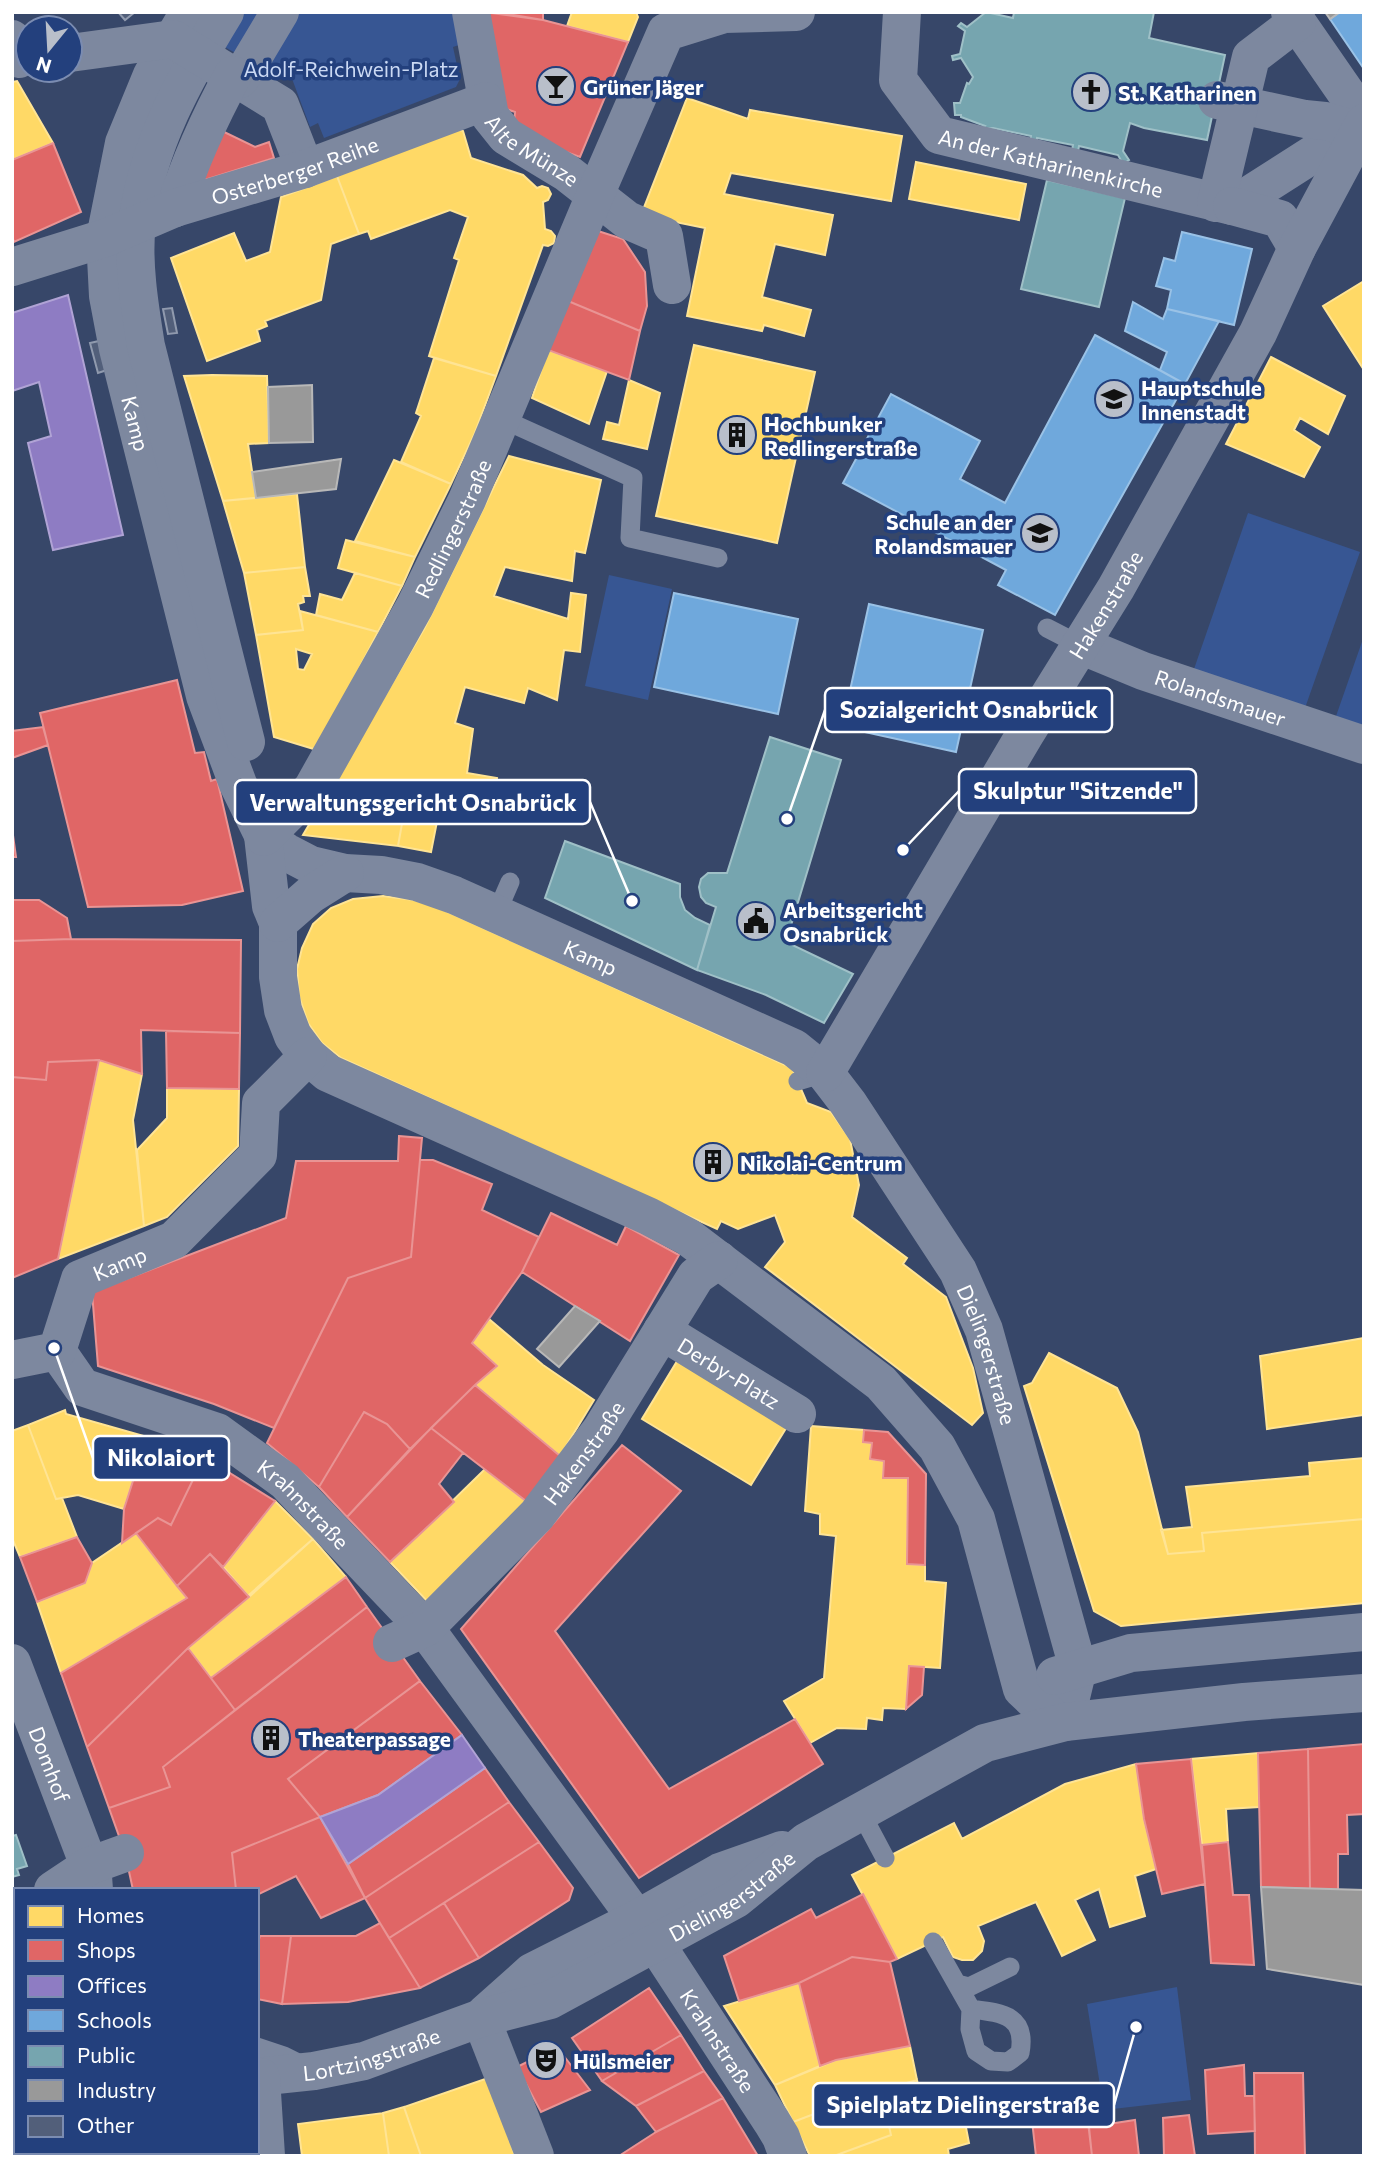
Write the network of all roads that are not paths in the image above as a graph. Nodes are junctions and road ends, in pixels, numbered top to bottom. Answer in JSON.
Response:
{"nodes":[{"id":1,"x":225,"y":12,"type":"edge"},
{"id":2,"x":280,"y":12,"type":"edge"},
{"id":3,"x":471,"y":12,"type":"edge"},
{"id":4,"x":796,"y":12,"type":"edge"},
{"id":5,"x":902,"y":12,"type":"edge"},
{"id":6,"x":1293,"y":17,"type":"edge"},
{"id":7,"x":187,"y":35,"type":"edge"},
{"id":8,"x":84,"y":51,"type":"edge"},
{"id":9,"x":236,"y":77,"type":"junction"},
{"id":10,"x":486,"y":101,"type":"junction"},
{"id":11,"x":1228,"y":102,"type":"junction"},
{"id":12,"x":1361,"y":123,"type":"edge"},
{"id":13,"x":305,"y":169,"type":"junction"},
{"id":14,"x":595,"y":195,"type":"junction"},
{"id":15,"x":1224,"y":205,"type":"junction"},
{"id":16,"x":175,"y":208,"type":"junction"},
{"id":17,"x":121,"y":231,"type":"junction"},
{"id":18,"x":1297,"y":248,"type":"junction"},
{"id":19,"x":12,"y":267,"type":"edge"},
{"id":20,"x":672,"y":285,"type":"dead end"},
{"id":21,"x":502,"y":419,"type":"junction"},
{"id":22,"x":718,"y":558,"type":"dead end"},
{"id":23,"x":1064,"y":637,"type":"junction"},
{"id":24,"x":1009,"y":697,"type":"dead end"},
{"id":25,"x":1024,"y":736,"type":"junction"},
{"id":26,"x":1364,"y":746,"type":"edge"},
{"id":27,"x":264,"y":837,"type":"junction"},
{"id":28,"x":345,"y":873,"type":"junction"},
{"id":29,"x":278,"y":923,"type":"junction"},
{"id":30,"x":308,"y":1056,"type":"junction"},
{"id":31,"x":811,"y":1077,"type":"junction"},
{"id":32,"x":662,"y":1202,"type":"dead end"},
{"id":33,"x":688,"y":1237,"type":"junction"},
{"id":34,"x":719,"y":1260,"type":"junction"},
{"id":35,"x":662,"y":1331,"type":"junction"},
{"id":36,"x":57,"y":1351,"type":"junction"},
{"id":37,"x":12,"y":1360,"type":"edge"},
{"id":38,"x":797,"y":1413,"type":"dead end"},
{"id":39,"x":1364,"y":1632,"type":"edge"},
{"id":40,"x":408,"y":1635,"type":"junction"},
{"id":41,"x":12,"y":1663,"type":"edge"},
{"id":42,"x":1078,"y":1668,"type":"junction"},
{"id":43,"x":1022,"y":1689,"type":"junction"},
{"id":44,"x":1364,"y":1693,"type":"edge"},
{"id":45,"x":1062,"y":1722,"type":"junction"},
{"id":46,"x":985,"y":1743,"type":"junction"},
{"id":47,"x":860,"y":1811,"type":"junction"},
{"id":48,"x":125,"y":1853,"type":"dead end"},
{"id":49,"x":885,"y":1858,"type":"dead end"},
{"id":50,"x":92,"y":1878,"type":"edge"},
{"id":51,"x":60,"y":1888,"type":"edge"},
{"id":52,"x":647,"y":1932,"type":"junction"},
{"id":53,"x":933,"y":1942,"type":"dead end"},
{"id":54,"x":1010,"y":1966,"type":"dead end"},
{"id":55,"x":957,"y":1984,"type":"junction"},
{"id":56,"x":971,"y":2009,"type":"dead end"},
{"id":57,"x":481,"y":2018,"type":"junction"},
{"id":58,"x":259,"y":2067,"type":"edge"},
{"id":59,"x":259,"y":2078,"type":"edge"},
{"id":60,"x":769,"y":2138,"type":"edge"},
{"id":61,"x":266,"y":2156,"type":"edge"},
{"id":62,"x":535,"y":2156,"type":"edge"}],
"edges":[{"from":1,"to":7,"type":"street","name":"Kamp"},
{"from":2,"to":9,"type":"street"},
{"from":3,"to":10,"type":"street","name":"Alte Münze"},
{"from":4,"to":14,"type":"street"},
{"from":5,"to":15,"type":"street","name":"An der Katharinenkirche"},
{"from":6,"to":11,"type":"street"},
{"from":6,"to":12,"type":"street"},
{"from":7,"to":8,"type":"street"},
{"from":7,"to":9,"type":"street"},
{"from":7,"to":17,"type":"street","name":"Kamp"},
{"from":9,"to":13,"type":"street"},
{"from":9,"to":16,"type":"street"},
{"from":10,"to":13,"type":"street","name":"Osterberger Reihe"},
{"from":10,"to":14,"type":"street","name":"Alte Münze"},
{"from":11,"to":12,"type":"street"},
{"from":11,"to":15,"type":"street"},
{"from":12,"to":15,"type":"street"},
{"from":12,"to":18,"type":"street","name":"Hakenstraße"},
{"from":13,"to":16,"type":"street","name":"Osterberger Reihe"},
{"from":14,"to":20,"type":"street","name":"Alte Münze"},
{"from":14,"to":21,"type":"street","name":"Redlingerstraße"},
{"from":15,"to":18,"type":"street","name":"An der Katharinenkirche"},
{"from":16,"to":17,"type":"street","name":"Osterberger Reihe"},
{"from":17,"to":19,"type":"street","name":"Osterberger Reihe"},
{"from":17,"to":27,"type":"street","name":"Kamp"},
{"from":18,"to":23,"type":"street","name":"Hakenstraße"},
{"from":21,"to":22,"type":"lane"},
{"from":21,"to":27,"type":"street","name":"Redlingerstraße"},
{"from":23,"to":25,"type":"street","name":"Hakenstraße"},
{"from":23,"to":26,"type":"street","name":"Rolandsmauer"},
{"from":24,"to":25,"type":"lane"},
{"from":25,"to":31,"type":"street","name":"Hakenstraße"},
{"from":27,"to":28,"type":"street","name":"Kamp"},
{"from":27,"to":29,"type":"street","name":"Kamp"},
{"from":28,"to":29,"type":"street"},
{"from":28,"to":31,"type":"street","name":"Kamp"},
{"from":29,"to":30,"type":"street","name":"Kamp"},
{"from":30,"to":33,"type":"street","name":"Kamp"},
{"from":30,"to":36,"type":"street","name":"Kamp"},
{"from":31,"to":42,"type":"street","name":"Dielingerstraße"},
{"from":32,"to":33,"type":"lane"},
{"from":33,"to":34,"type":"street","name":"Kamp"},
{"from":34,"to":35,"type":"street","name":"Hakenstraße"},
{"from":34,"to":43,"type":"street"},
{"from":35,"to":38,"type":"street","name":"Derby-Platz"},
{"from":35,"to":40,"type":"street","name":"Hakenstraße"},
{"from":36,"to":37,"type":"street"},
{"from":36,"to":40,"type":"street","name":"Krahnstraße"},
{"from":39,"to":42,"type":"street"},
{"from":40,"to":52,"type":"street","name":"Krahnstraße"},
{"from":41,"to":50,"type":"street","name":"Domhof"},
{"from":42,"to":43,"type":"street"},
{"from":42,"to":45,"type":"street","name":"Dielingerstraße"},
{"from":43,"to":45,"type":"street"},
{"from":43,"to":46,"type":"street","name":"Dielingerstraße"},
{"from":44,"to":45,"type":"street","name":"Dielingerstraße"},
{"from":45,"to":46,"type":"street","name":"Dielingerstraße"},
{"from":46,"to":47,"type":"street","name":"Dielingerstraße"},
{"from":47,"to":49,"type":"lane"},
{"from":47,"to":52,"type":"street","name":"Dielingerstraße"},
{"from":48,"to":50,"type":"street"},
{"from":50,"to":51,"type":"street"},
{"from":52,"to":57,"type":"street","name":"Lortzingstraße"},
{"from":52,"to":60,"type":"street","name":"Krahnstraße"},
{"from":53,"to":55,"type":"lane"},
{"from":54,"to":55,"type":"lane"},
{"from":55,"to":56,"type":"lane"},
{"from":57,"to":58,"type":"street","name":"Lortzingstraße"},
{"from":57,"to":62,"type":"street"},
{"from":59,"to":61,"type":"street"}]}
